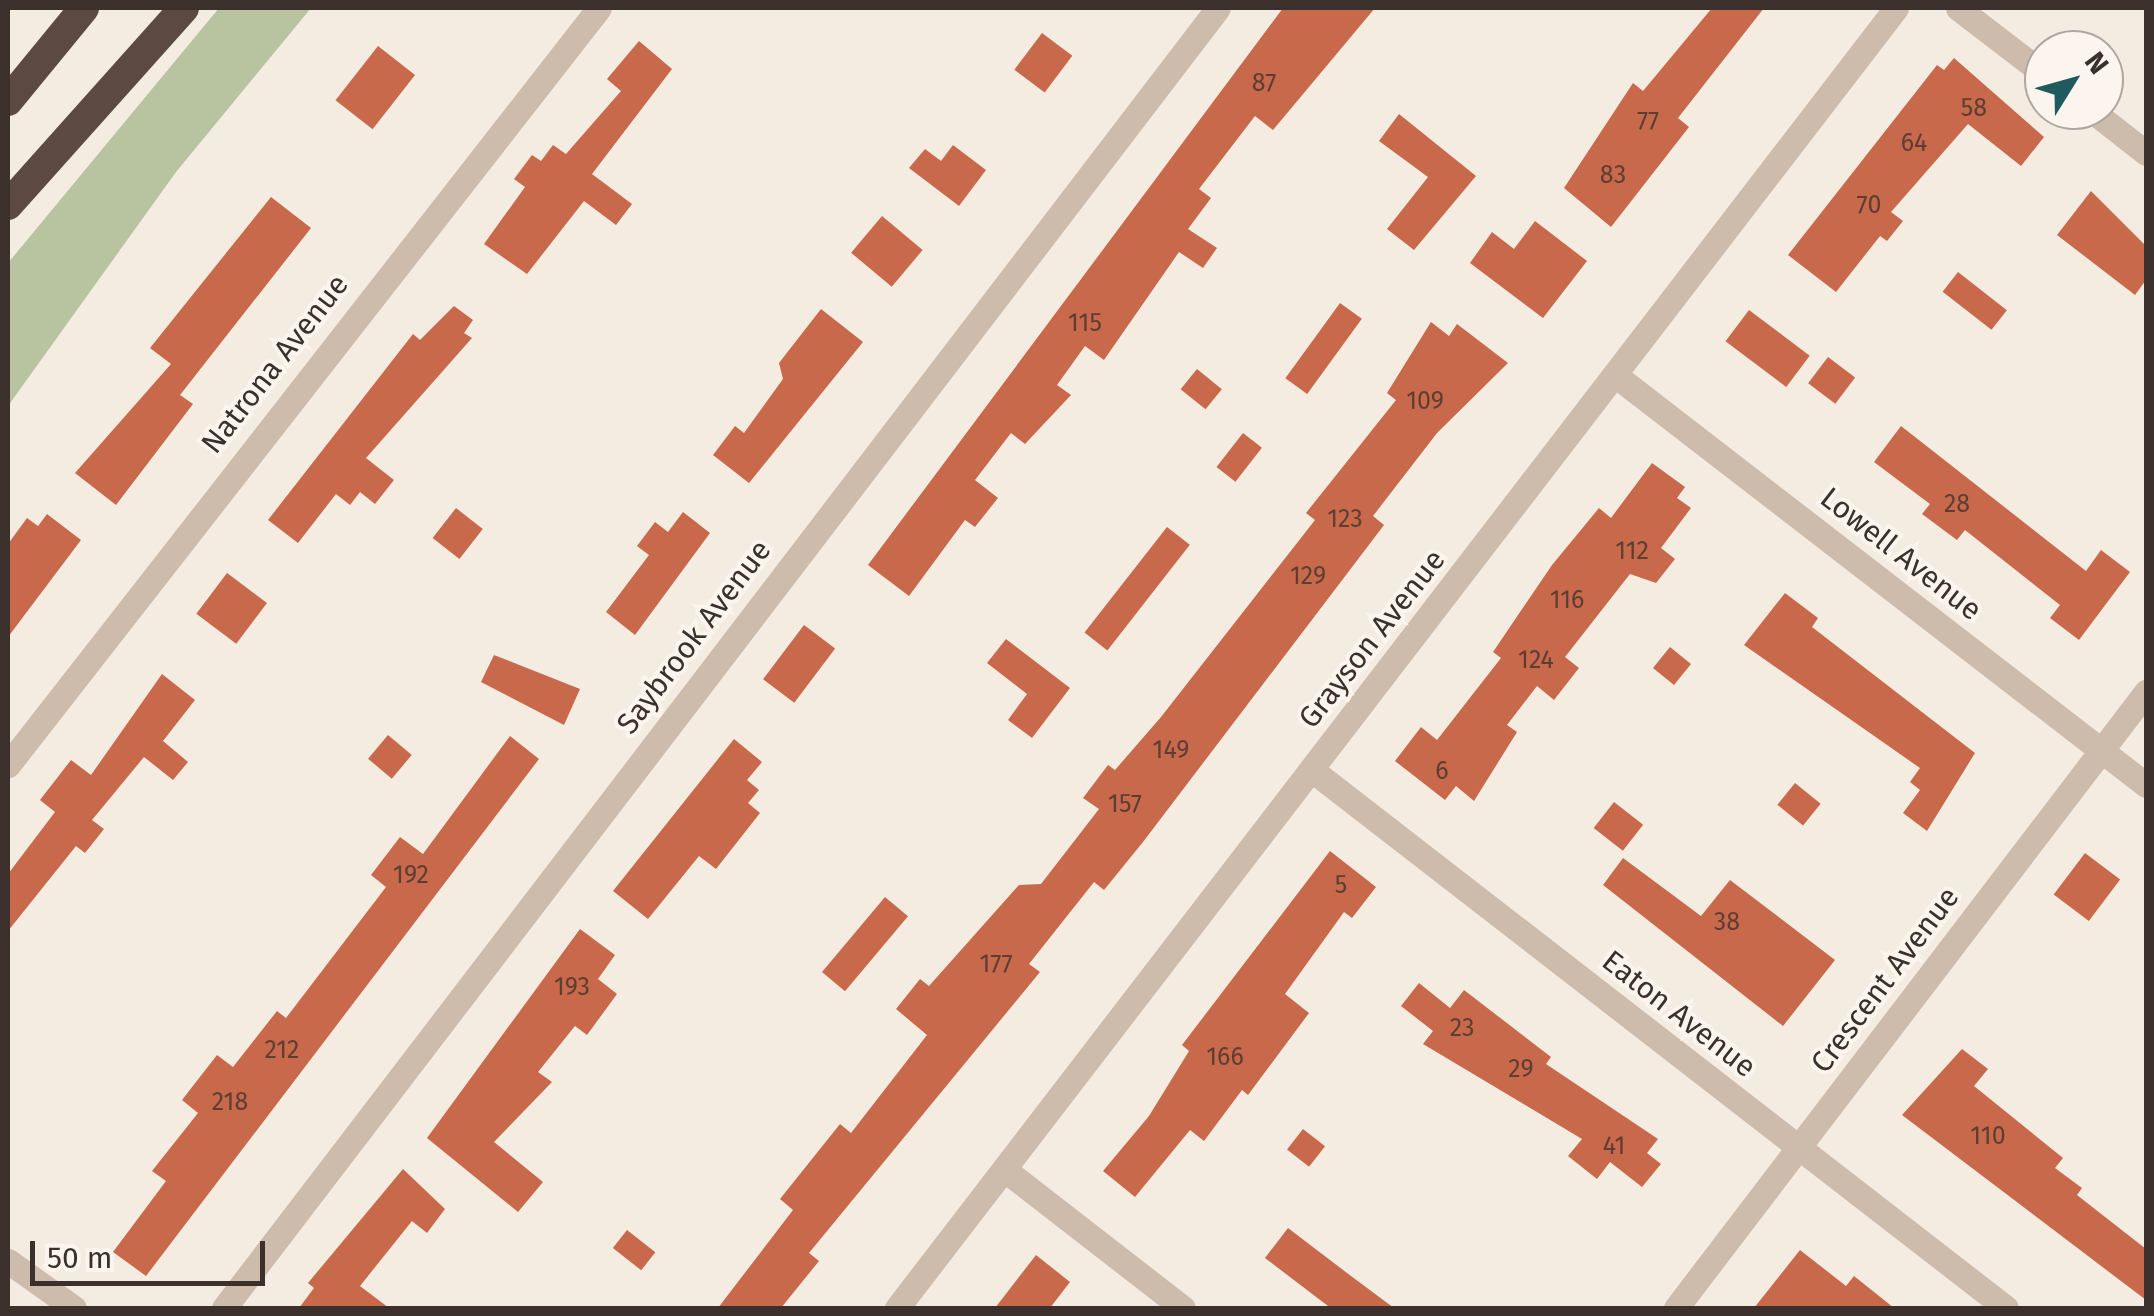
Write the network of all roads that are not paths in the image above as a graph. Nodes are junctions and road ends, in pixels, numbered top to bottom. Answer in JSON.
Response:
{"nodes":[{"id":1,"x":84,"y":8,"type":"edge"},
{"id":2,"x":184,"y":8,"type":"edge"},
{"id":3,"x":600,"y":8,"type":"edge"},
{"id":4,"x":1218,"y":8,"type":"edge"},
{"id":5,"x":1896,"y":8,"type":"edge"},
{"id":6,"x":1958,"y":8,"type":"edge"},
{"id":7,"x":2024,"y":59,"type":"edge"},
{"id":8,"x":8,"y":101,"type":"edge"},
{"id":9,"x":2117,"y":130,"type":"edge"},
{"id":10,"x":2146,"y":152,"type":"edge"},
{"id":11,"x":8,"y":205,"type":"edge"},
{"id":12,"x":1615,"y":376,"type":"junction"},
{"id":13,"x":2146,"y":692,"type":"edge"},
{"id":14,"x":2102,"y":750,"type":"junction"},
{"id":15,"x":8,"y":765,"type":"edge"},
{"id":16,"x":1312,"y":770,"type":"junction"},
{"id":17,"x":2146,"y":785,"type":"edge"},
{"id":18,"x":1799,"y":1147,"type":"junction"},
{"id":19,"x":1004,"y":1170,"type":"junction"},
{"id":20,"x":8,"y":1261,"type":"edge"},
{"id":21,"x":74,"y":1308,"type":"edge"},
{"id":22,"x":224,"y":1308,"type":"edge"},
{"id":23,"x":897,"y":1308,"type":"edge"},
{"id":24,"x":1182,"y":1308,"type":"edge"},
{"id":25,"x":1676,"y":1308,"type":"edge"},
{"id":26,"x":2006,"y":1308,"type":"edge"}],
"edges":[{"from":1,"to":8,"type":"highway"},
{"from":2,"to":11,"type":"highway"},
{"from":3,"to":15,"type":"street","name":"Natrona Avenue"},
{"from":4,"to":22,"type":"street","name":"Saybrook Avenue"},
{"from":5,"to":12,"type":"street","name":"Grayson Avenue"},
{"from":6,"to":7,"type":"street"},
{"from":9,"to":10,"type":"street"},
{"from":12,"to":14,"type":"street","name":"Lowell Avenue"},
{"from":12,"to":16,"type":"street","name":"Grayson Avenue"},
{"from":13,"to":14,"type":"street","name":"Crescent Avenue"},
{"from":14,"to":17,"type":"street","name":"Lowell Avenue"},
{"from":14,"to":18,"type":"street","name":"Crescent Avenue"},
{"from":16,"to":18,"type":"street","name":"Eaton Avenue"},
{"from":16,"to":19,"type":"street","name":"Grayson Avenue"},
{"from":18,"to":25,"type":"street","name":"Crescent Avenue"},
{"from":18,"to":26,"type":"street","name":"Eaton Avenue"},
{"from":19,"to":23,"type":"street","name":"Grayson Avenue"},
{"from":19,"to":24,"type":"street"},
{"from":20,"to":21,"type":"street"}]}
